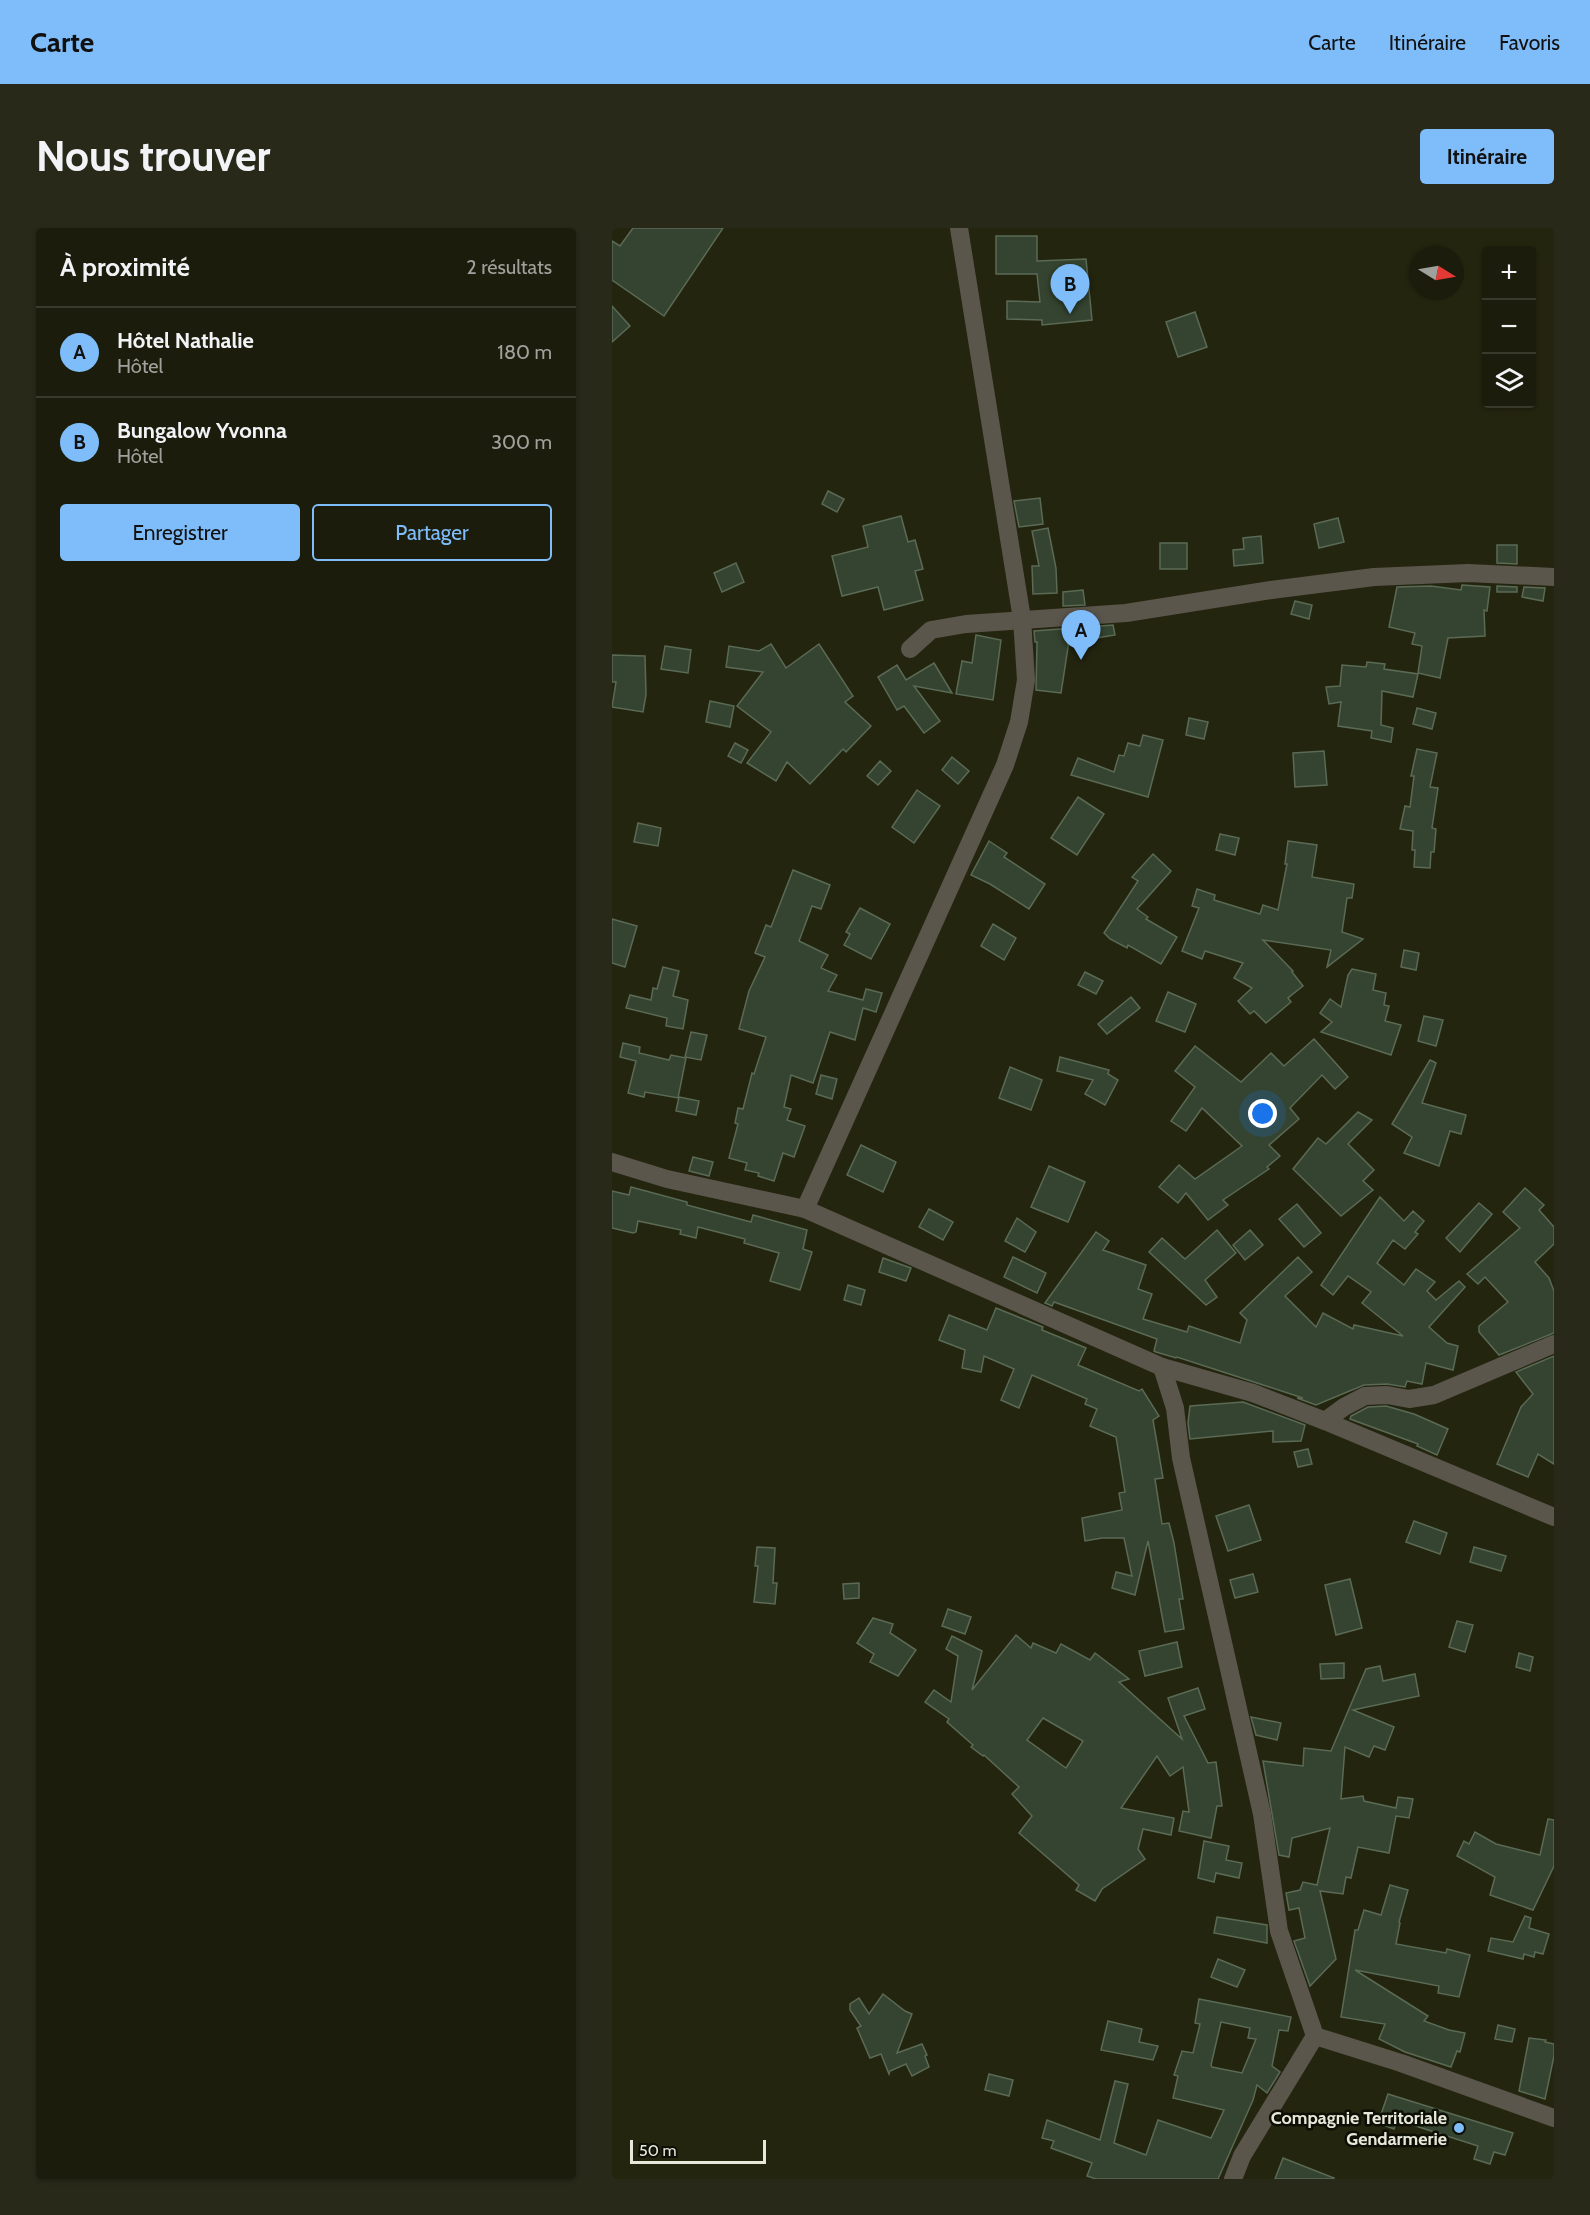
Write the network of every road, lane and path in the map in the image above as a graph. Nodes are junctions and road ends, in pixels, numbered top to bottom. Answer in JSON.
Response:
{"nodes":[{"id":1,"x":959,"y":228,"type":"edge"},
{"id":2,"x":1554,"y":577,"type":"edge"},
{"id":3,"x":1022,"y":619,"type":"junction"},
{"id":4,"x":910,"y":649,"type":"dead end"},
{"id":5,"x":612,"y":1162,"type":"edge"},
{"id":6,"x":804,"y":1209,"type":"junction"},
{"id":7,"x":1554,"y":1344,"type":"edge"},
{"id":8,"x":1162,"y":1366,"type":"junction"},
{"id":9,"x":1325,"y":1421,"type":"junction"},
{"id":10,"x":1554,"y":1517,"type":"edge"},
{"id":11,"x":1315,"y":2036,"type":"junction"},
{"id":12,"x":1554,"y":2118,"type":"edge"},
{"id":13,"x":1233,"y":2179,"type":"edge"}],
"edges":[{"from":1,"to":3,"type":"street"},
{"from":2,"to":3,"type":"street"},
{"from":3,"to":4,"type":"street"},
{"from":3,"to":6,"type":"street"},
{"from":5,"to":6,"type":"street"},
{"from":6,"to":8,"type":"street"},
{"from":7,"to":9,"type":"street"},
{"from":8,"to":9,"type":"street"},
{"from":8,"to":11,"type":"street"},
{"from":9,"to":10,"type":"street"},
{"from":11,"to":12,"type":"street"},
{"from":11,"to":13,"type":"street"}]}
